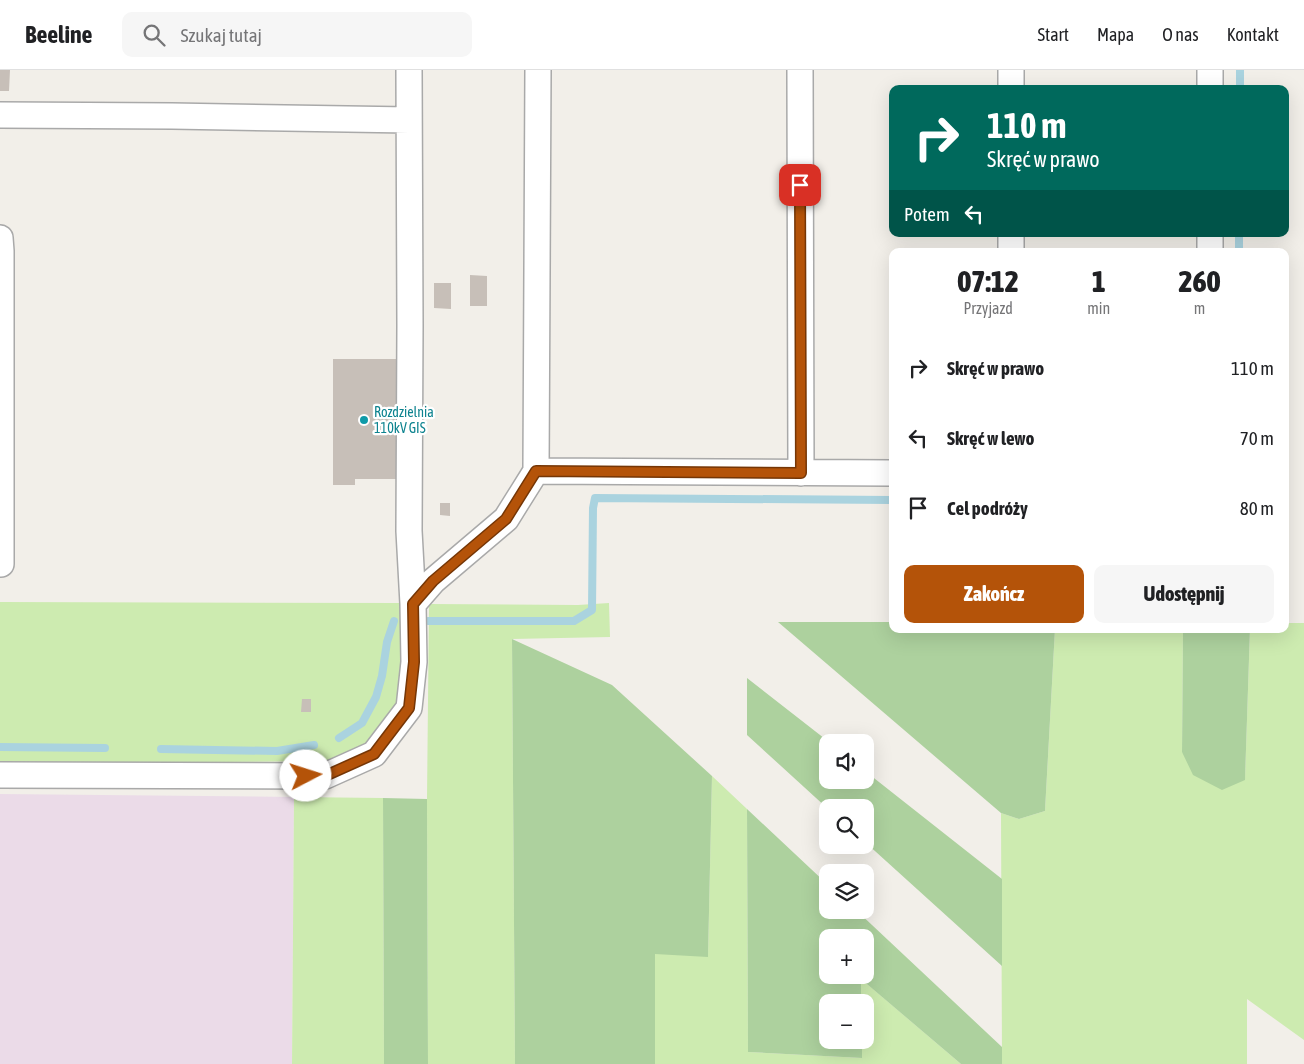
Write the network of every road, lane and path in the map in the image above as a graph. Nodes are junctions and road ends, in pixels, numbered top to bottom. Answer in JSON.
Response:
{"nodes":[{"id":1,"x":409,"y":70,"type":"edge"},
{"id":2,"x":538,"y":70,"type":"edge"},
{"id":3,"x":800,"y":70,"type":"edge"},
{"id":4,"x":1011,"y":70,"type":"edge"},
{"id":5,"x":1210,"y":70,"type":"edge"},
{"id":6,"x":1011,"y":85,"type":"edge"},
{"id":7,"x":1210,"y":85,"type":"edge"},
{"id":8,"x":0,"y":115,"type":"edge"},
{"id":9,"x":409,"y":120,"type":"junction"},
{"id":10,"x":0,"y":238,"type":"edge"},
{"id":11,"x":536,"y":471,"type":"junction"},
{"id":12,"x":801,"y":473,"type":"junction"},
{"id":13,"x":889,"y":473,"type":"edge"},
{"id":14,"x":1,"y":564,"type":"dead end"},
{"id":15,"x":413,"y":604,"type":"junction"},
{"id":16,"x":0,"y":774,"type":"edge"}],
"edges":[{"from":1,"to":9,"type":"lane"},
{"from":2,"to":11,"type":"lane"},
{"from":3,"to":12,"type":"lane"},
{"from":4,"to":6,"type":"lane"},
{"from":5,"to":7,"type":"lane"},
{"from":8,"to":9,"type":"lane"},
{"from":9,"to":15,"type":"lane"},
{"from":10,"to":14,"type":"lane"},
{"from":11,"to":12,"type":"lane"},
{"from":11,"to":15,"type":"lane"},
{"from":12,"to":13,"type":"lane"},
{"from":15,"to":16,"type":"lane"}]}
